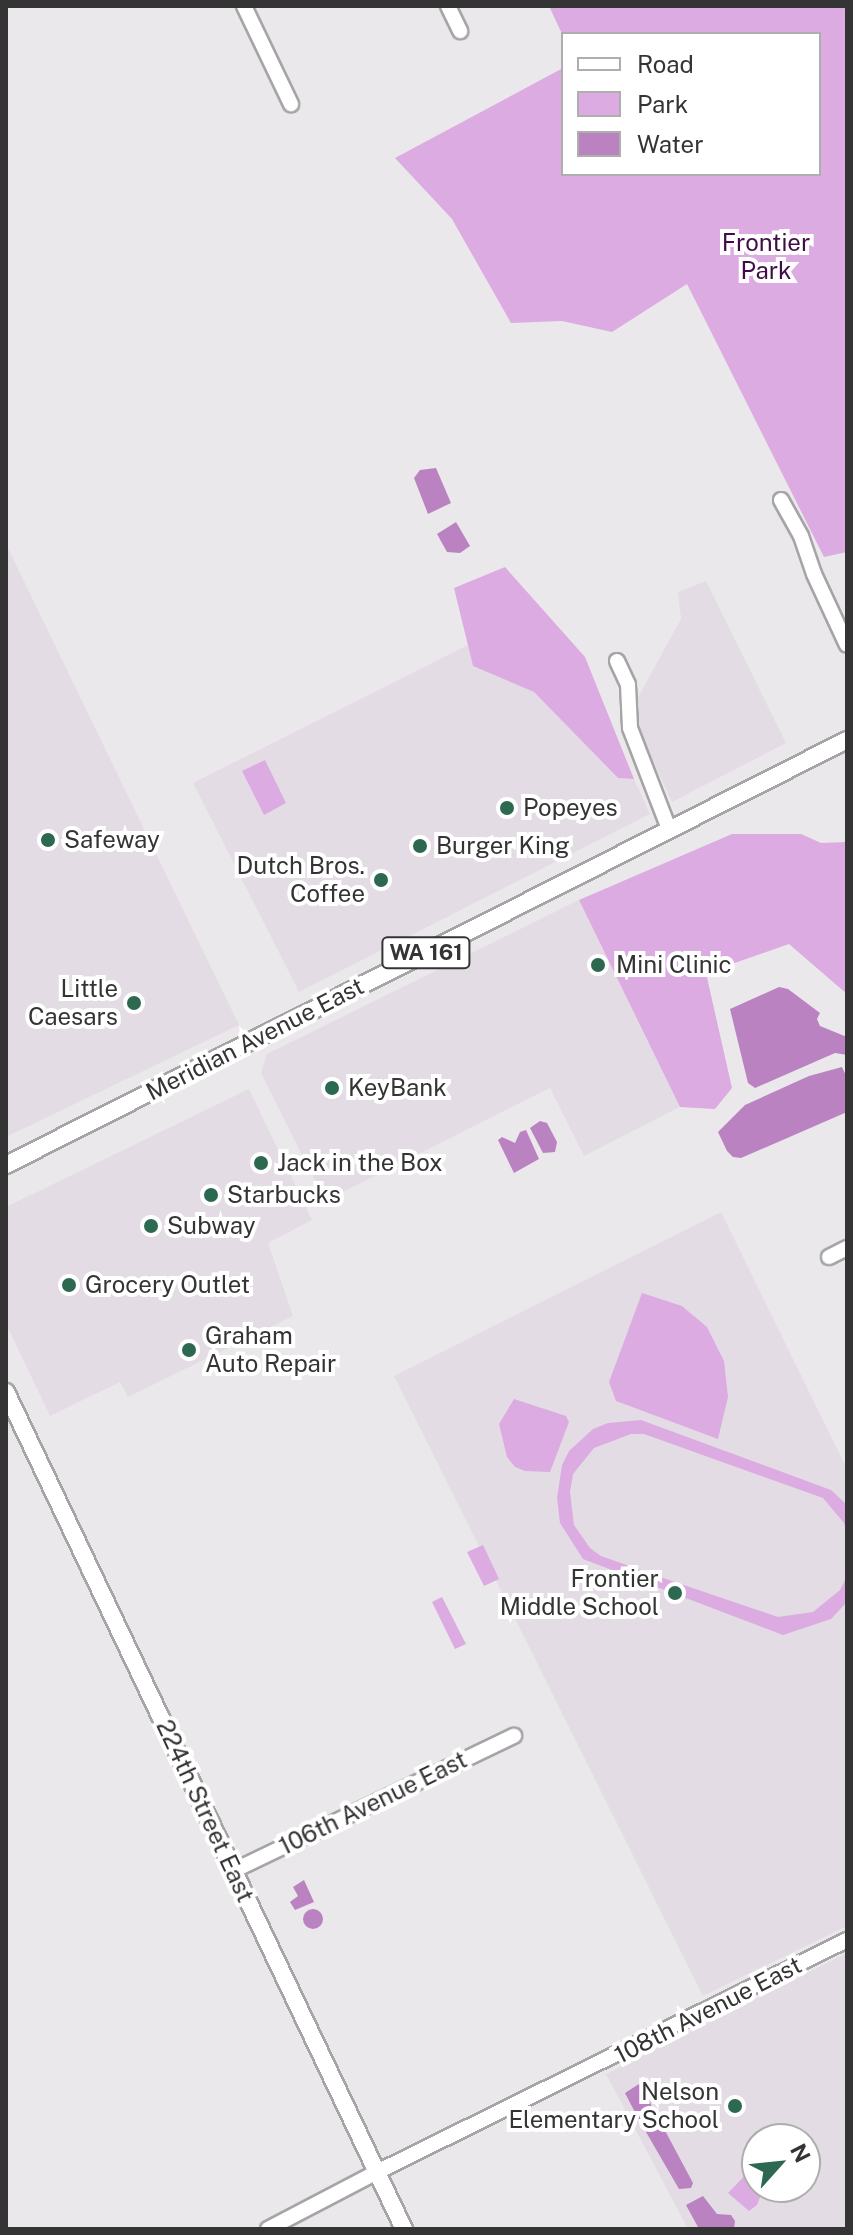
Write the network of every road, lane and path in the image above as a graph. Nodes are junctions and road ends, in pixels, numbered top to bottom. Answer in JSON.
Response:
{"nodes":[{"id":1,"x":244,"y":6,"type":"edge"},
{"id":2,"x":448,"y":6,"type":"edge"},
{"id":3,"x":460,"y":31,"type":"dead end"},
{"id":4,"x":291,"y":104,"type":"dead end"},
{"id":5,"x":781,"y":500,"type":"dead end"},
{"id":6,"x":847,"y":645,"type":"edge"},
{"id":7,"x":617,"y":661,"type":"dead end"},
{"id":8,"x":847,"y":740,"type":"edge"},
{"id":9,"x":669,"y":829,"type":"junction"},
{"id":10,"x":6,"y":1165,"type":"edge"},
{"id":11,"x":847,"y":1248,"type":"edge"},
{"id":12,"x":829,"y":1257,"type":"dead end"},
{"id":13,"x":6,"y":1392,"type":"edge"},
{"id":14,"x":514,"y":1736,"type":"dead end"},
{"id":15,"x":233,"y":1871,"type":"junction"},
{"id":16,"x":847,"y":1940,"type":"edge"},
{"id":17,"x":377,"y":2172,"type":"junction"},
{"id":18,"x":268,"y":2229,"type":"edge"},
{"id":19,"x":404,"y":2229,"type":"edge"}],
"edges":[{"from":1,"to":4,"type":"street"},
{"from":2,"to":3,"type":"street"},
{"from":5,"to":6,"type":"street"},
{"from":7,"to":9,"type":"street"},
{"from":8,"to":9,"type":"main road","name":"Meridian Avenue East","number":"WA 161"},
{"from":9,"to":10,"type":"main road","name":"Meridian Avenue East","number":"WA 161"},
{"from":11,"to":12,"type":"street"},
{"from":13,"to":15,"type":"main road","name":"224th Street East"},
{"from":14,"to":15,"type":"street","name":"106th Avenue East"},
{"from":15,"to":17,"type":"main road","name":"224th Street East"},
{"from":16,"to":17,"type":"street","name":"108th Avenue East"},
{"from":17,"to":18,"type":"street","name":"108th Avenue East"},
{"from":17,"to":19,"type":"main road","name":"224th Street East"}]}
